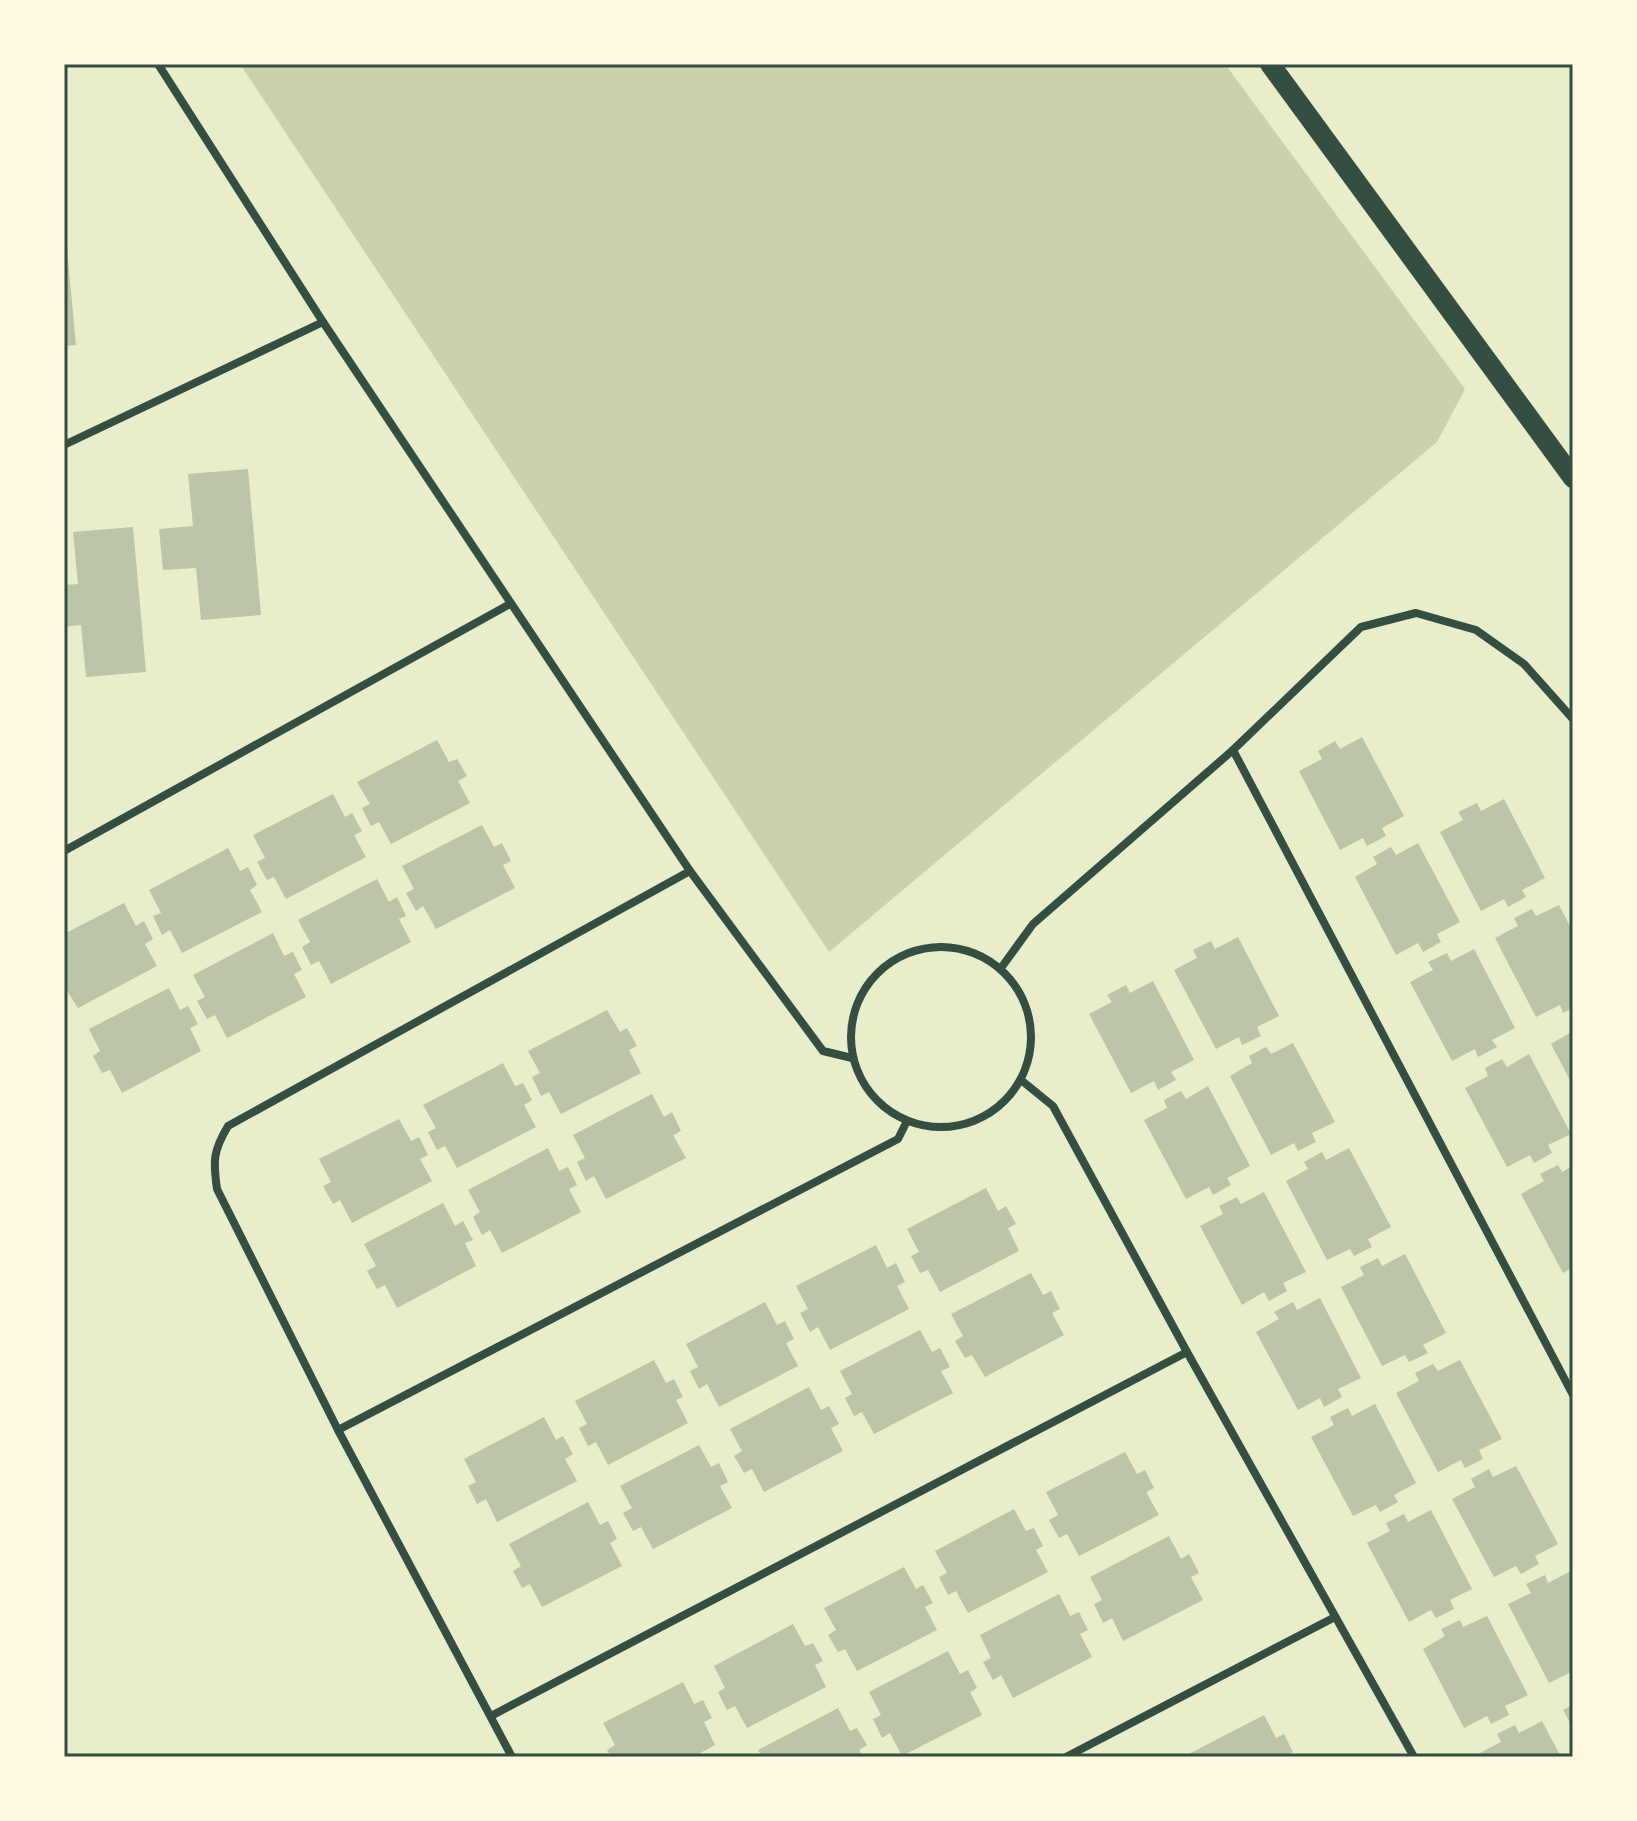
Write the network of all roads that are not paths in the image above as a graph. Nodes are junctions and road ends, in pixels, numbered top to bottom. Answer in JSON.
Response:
{"nodes":[{"id":1,"x":158,"y":64,"type":"edge"},
{"id":2,"x":1270,"y":64,"type":"edge"},
{"id":3,"x":323,"y":322,"type":"junction"},
{"id":4,"x":64,"y":445,"type":"edge"},
{"id":5,"x":1573,"y":478,"type":"edge"},
{"id":6,"x":510,"y":604,"type":"junction"},
{"id":7,"x":1573,"y":719,"type":"edge"},
{"id":8,"x":1233,"y":750,"type":"junction"},
{"id":9,"x":64,"y":851,"type":"edge"},
{"id":10,"x":690,"y":871,"type":"junction"},
{"id":11,"x":1001,"y":968,"type":"junction"},
{"id":12,"x":852,"y":1058,"type":"junction"},
{"id":13,"x":1021,"y":1080,"type":"junction"},
{"id":14,"x":907,"y":1121,"type":"junction"},
{"id":15,"x":1187,"y":1352,"type":"junction"},
{"id":16,"x":1573,"y":1395,"type":"edge"},
{"id":17,"x":338,"y":1430,"type":"junction"},
{"id":18,"x":1335,"y":1617,"type":"junction"},
{"id":19,"x":491,"y":1716,"type":"junction"},
{"id":20,"x":512,"y":1757,"type":"edge"},
{"id":21,"x":1066,"y":1757,"type":"edge"},
{"id":22,"x":1414,"y":1757,"type":"edge"}],
"edges":[{"from":1,"to":3,"type":"street"},
{"from":2,"to":5,"type":"main road"},
{"from":3,"to":4,"type":"street"},
{"from":3,"to":6,"type":"street"},
{"from":6,"to":9,"type":"street"},
{"from":6,"to":10,"type":"street"},
{"from":7,"to":8,"type":"street"},
{"from":8,"to":11,"type":"street"},
{"from":8,"to":16,"type":"street"},
{"from":10,"to":12,"type":"street"},
{"from":10,"to":17,"type":"street"},
{"from":11,"to":12,"type":"street"},
{"from":11,"to":13,"type":"street"},
{"from":12,"to":14,"type":"street"},
{"from":13,"to":14,"type":"street"},
{"from":13,"to":15,"type":"street"},
{"from":14,"to":17,"type":"street"},
{"from":15,"to":18,"type":"street"},
{"from":15,"to":19,"type":"street"},
{"from":17,"to":19,"type":"street"},
{"from":18,"to":21,"type":"street"},
{"from":18,"to":22,"type":"street"},
{"from":19,"to":20,"type":"street"}]}
